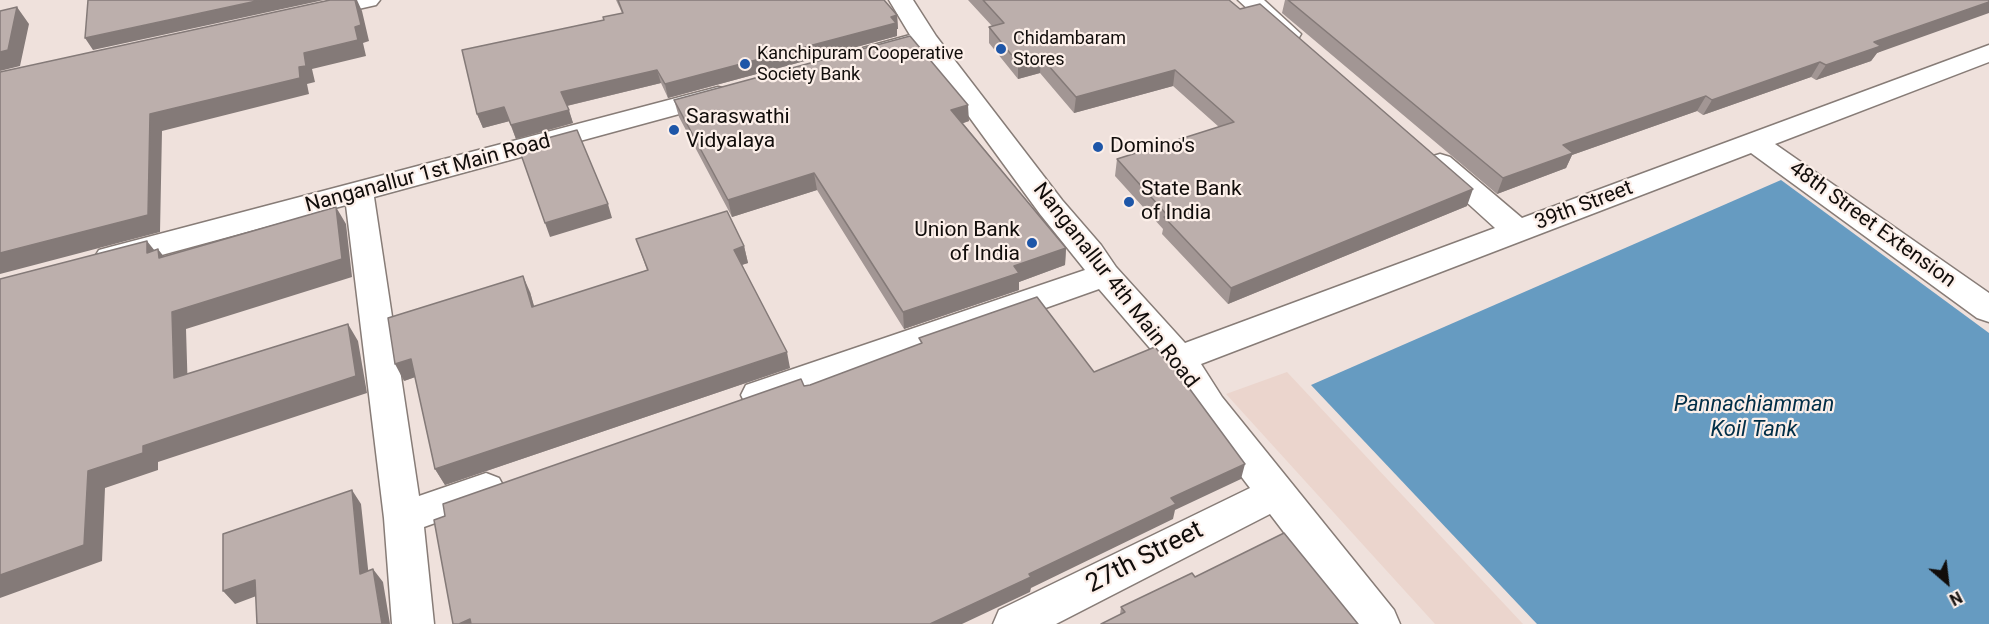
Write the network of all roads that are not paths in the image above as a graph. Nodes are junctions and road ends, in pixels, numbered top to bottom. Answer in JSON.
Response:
{"nodes":[{"id":1,"x":368,"y":0,"type":"edge"},
{"id":2,"x":901,"y":0,"type":"edge"},
{"id":3,"x":1256,"y":1,"type":"edge"},
{"id":4,"x":287,"y":18,"type":"edge"},
{"id":5,"x":925,"y":39,"type":"junction"},
{"id":6,"x":1306,"y":48,"type":"edge"},
{"id":7,"x":1989,"y":53,"type":"edge"},
{"id":8,"x":844,"y":61,"type":"edge"},
{"id":9,"x":740,"y":89,"type":"edge"},
{"id":10,"x":1754,"y":142,"type":"junction"},
{"id":11,"x":1421,"y":147,"type":"edge"},
{"id":12,"x":359,"y":193,"type":"junction"},
{"id":13,"x":1518,"y":231,"type":"junction"},
{"id":14,"x":81,"y":266,"type":"edge"},
{"id":15,"x":1105,"y":275,"type":"junction"},
{"id":16,"x":1989,"y":310,"type":"edge"},
{"id":17,"x":1179,"y":359,"type":"junction"},
{"id":18,"x":731,"y":405,"type":"edge"},
{"id":19,"x":516,"y":479,"type":"edge"},
{"id":20,"x":1276,"y":493,"type":"junction"},
{"id":21,"x":403,"y":518,"type":"junction"},
{"id":22,"x":413,"y":624,"type":"edge"},
{"id":23,"x":1014,"y":624,"type":"edge"},
{"id":24,"x":1379,"y":624,"type":"edge"}],
"edges":[{"from":1,"to":4,"type":"street"},
{"from":2,"to":5,"type":"street","name":"Nanganallur 4th Main Road"},
{"from":3,"to":6,"type":"street"},
{"from":5,"to":8,"type":"street"},
{"from":5,"to":15,"type":"street","name":"Nanganallur 4th Main Road"},
{"from":7,"to":10,"type":"street","name":"39th Street"},
{"from":9,"to":12,"type":"street","name":"Nanganallur 1st Main Road"},
{"from":10,"to":13,"type":"street","name":"39th Street"},
{"from":10,"to":16,"type":"street","name":"48th Street Extension"},
{"from":11,"to":13,"type":"street"},
{"from":12,"to":14,"type":"street","name":"Nanganallur 1st Main Road"},
{"from":12,"to":21,"type":"street"},
{"from":13,"to":17,"type":"street","name":"39th Street"},
{"from":15,"to":17,"type":"street","name":"Nanganallur 4th Main Road"},
{"from":15,"to":18,"type":"street"},
{"from":17,"to":20,"type":"street","name":"Nanganallur 4th Main Road"},
{"from":19,"to":21,"type":"street"},
{"from":20,"to":23,"type":"street","name":"27th Street"},
{"from":20,"to":24,"type":"street","name":"Nanganallur 4th Main Road"},
{"from":21,"to":22,"type":"street"}]}
